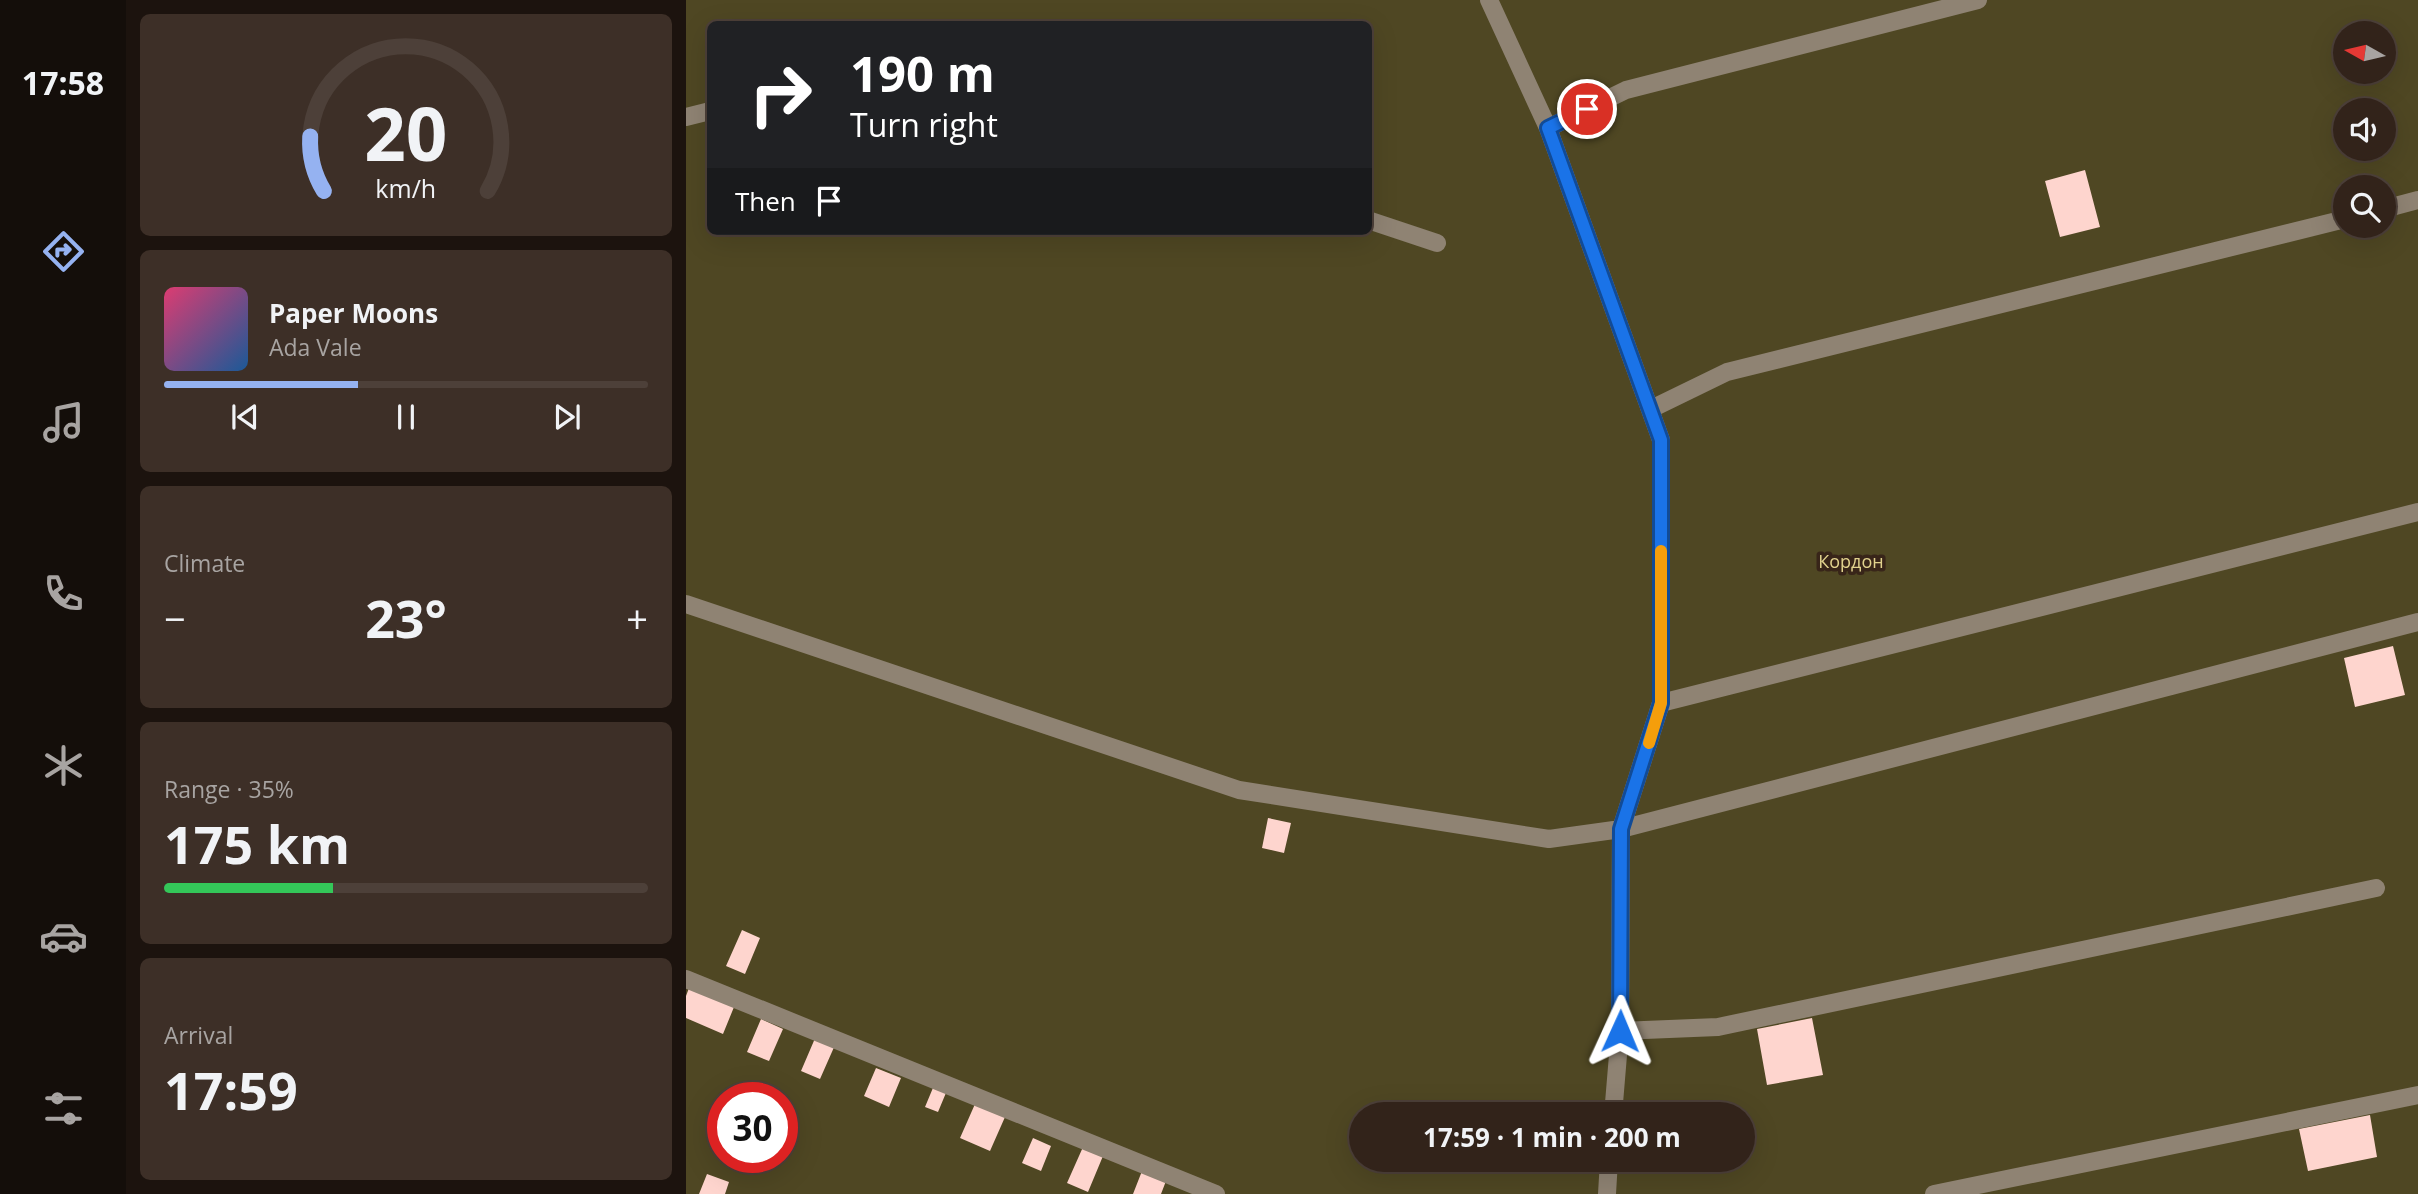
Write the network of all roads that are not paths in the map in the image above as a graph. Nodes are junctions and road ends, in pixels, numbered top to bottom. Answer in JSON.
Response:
{"nodes":[{"id":1,"x":1489,"y":0,"type":"edge"},
{"id":2,"x":1978,"y":0,"type":"edge"},
{"id":3,"x":707,"y":112,"type":"edge"},
{"id":4,"x":686,"y":117,"type":"edge"},
{"id":5,"x":1548,"y":128,"type":"junction"},
{"id":6,"x":2418,"y":200,"type":"edge"},
{"id":7,"x":2396,"y":206,"type":"edge"},
{"id":8,"x":1372,"y":221,"type":"edge"},
{"id":9,"x":2333,"y":222,"type":"edge"},
{"id":10,"x":1437,"y":243,"type":"dead end"},
{"id":11,"x":1651,"y":409,"type":"junction"},
{"id":12,"x":2418,"y":512,"type":"edge"},
{"id":13,"x":686,"y":604,"type":"edge"},
{"id":14,"x":2418,"y":622,"type":"edge"},
{"id":15,"x":1661,"y":703,"type":"junction"},
{"id":16,"x":1621,"y":829,"type":"junction"},
{"id":17,"x":2376,"y":888,"type":"dead end"},
{"id":18,"x":686,"y":979,"type":"edge"},
{"id":19,"x":1620,"y":1031,"type":"junction"},
{"id":20,"x":2418,"y":1095,"type":"edge"},
{"id":21,"x":1614,"y":1102,"type":"edge"},
{"id":22,"x":1608,"y":1172,"type":"edge"},
{"id":23,"x":1216,"y":1194,"type":"edge"},
{"id":24,"x":1607,"y":1194,"type":"edge"},
{"id":25,"x":1934,"y":1194,"type":"edge"}],
"edges":[{"from":1,"to":5,"type":"street"},
{"from":2,"to":5,"type":"street"},
{"from":3,"to":4,"type":"street"},
{"from":5,"to":11,"type":"street"},
{"from":6,"to":7,"type":"street"},
{"from":8,"to":10,"type":"street"},
{"from":9,"to":11,"type":"street"},
{"from":11,"to":15,"type":"street"},
{"from":12,"to":15,"type":"street"},
{"from":13,"to":16,"type":"street"},
{"from":14,"to":16,"type":"street"},
{"from":15,"to":16,"type":"street"},
{"from":16,"to":19,"type":"street"},
{"from":17,"to":19,"type":"street"},
{"from":18,"to":23,"type":"street"},
{"from":19,"to":21,"type":"street"},
{"from":20,"to":25,"type":"street"},
{"from":22,"to":24,"type":"street"}]}
